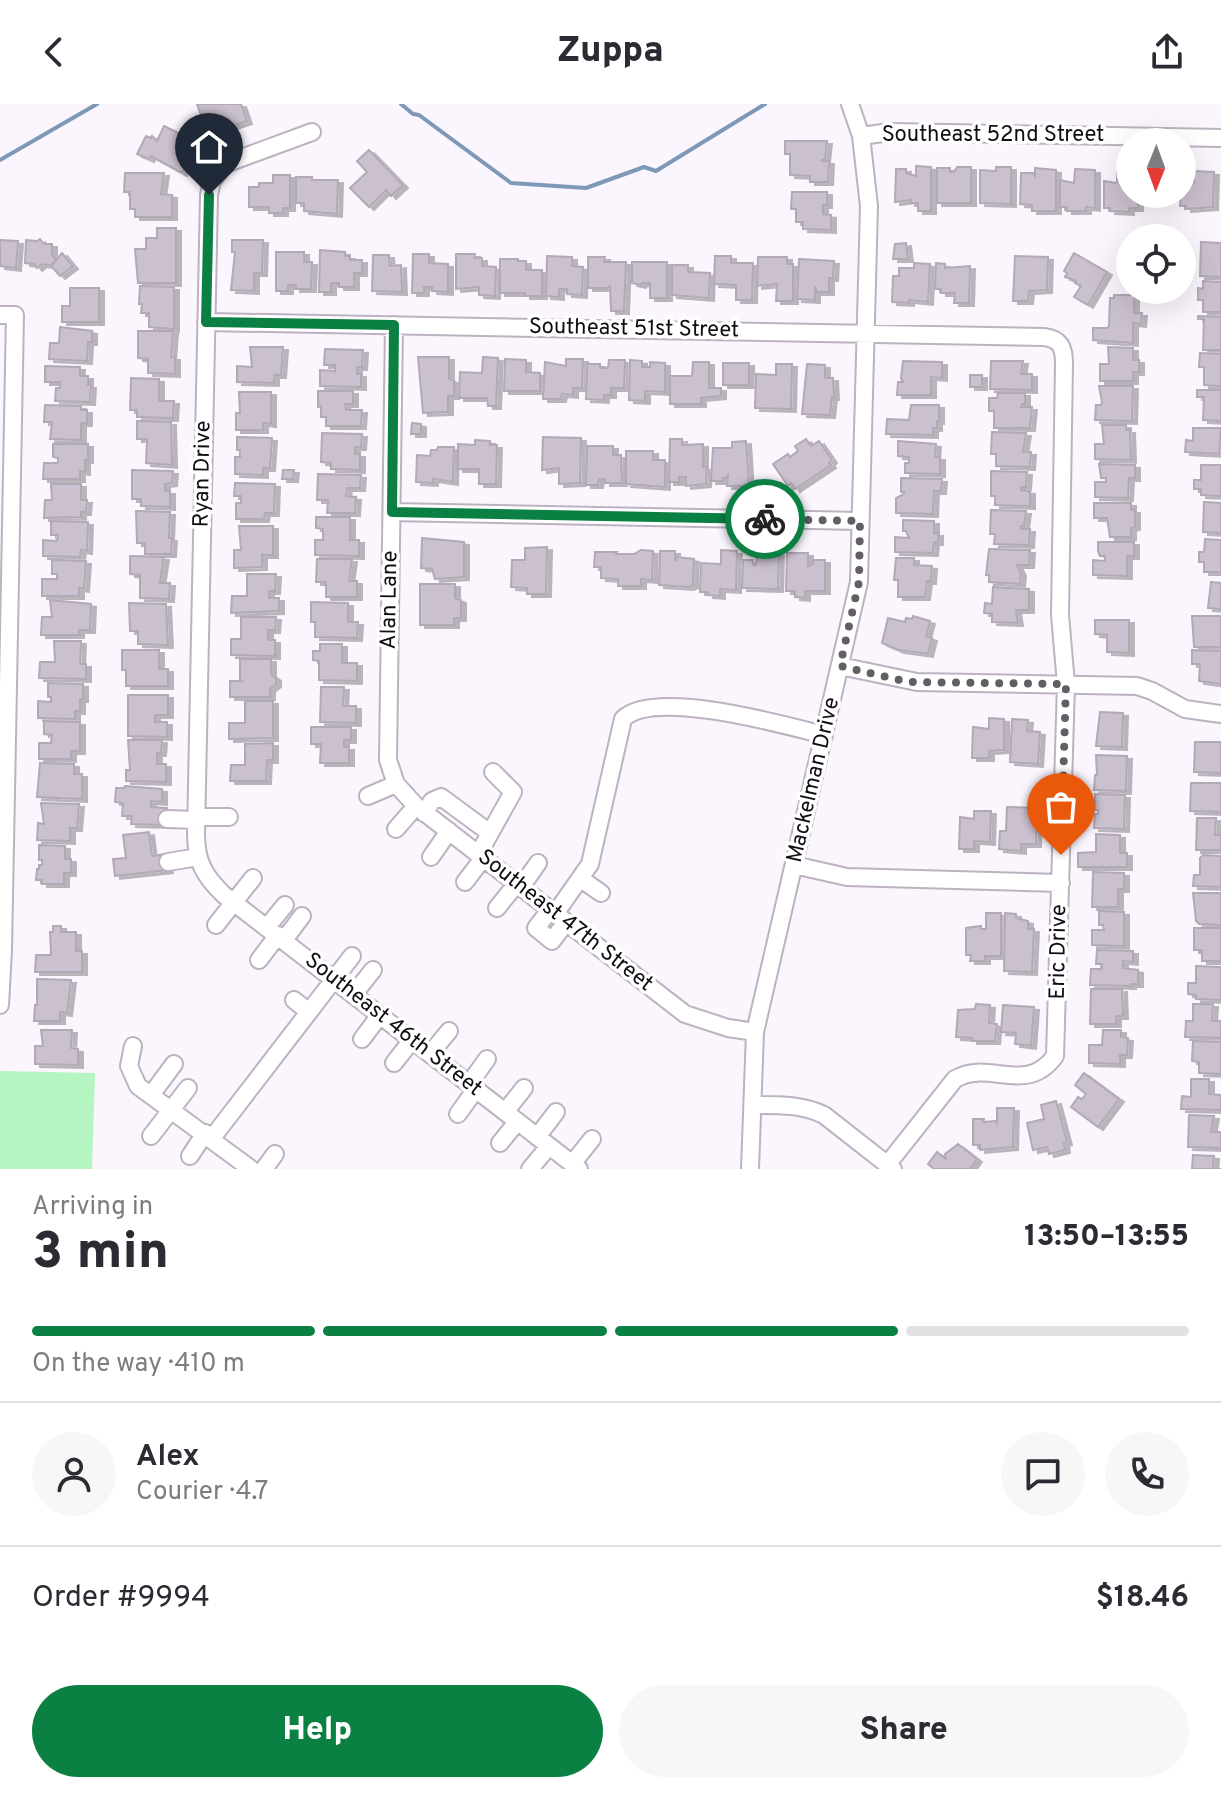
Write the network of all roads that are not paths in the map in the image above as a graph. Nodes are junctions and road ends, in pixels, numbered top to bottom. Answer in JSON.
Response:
{"nodes":[{"id":1,"x":850,"y":104,"type":"edge"},
{"id":2,"x":312,"y":132,"type":"dead end"},
{"id":3,"x":861,"y":136,"type":"junction"},
{"id":4,"x":1221,"y":138,"type":"edge"},
{"id":5,"x":7,"y":315,"type":"edge"},
{"id":6,"x":206,"y":322,"type":"junction"},
{"id":7,"x":394,"y":325,"type":"junction"},
{"id":8,"x":865,"y":334,"type":"junction"},
{"id":9,"x":1060,"y":343,"type":"joint"},
{"id":10,"x":392,"y":512,"type":"junction"},
{"id":11,"x":860,"y":521,"type":"junction"},
{"id":12,"x":840,"y":666,"type":"junction"},
{"id":13,"x":4,"y":678,"type":"edge"},
{"id":14,"x":1066,"y":684,"type":"junction"},
{"id":15,"x":1221,"y":714,"type":"edge"},
{"id":16,"x":824,"y":735,"type":"junction"},
{"id":17,"x":493,"y":772,"type":"dead end"},
{"id":18,"x":394,"y":781,"type":"junction"},
{"id":19,"x":368,"y":796,"type":"dead end"},
{"id":20,"x":420,"y":809,"type":"junction"},
{"id":21,"x":229,"y":817,"type":"dead end"},
{"id":22,"x":196,"y":818,"type":"junction"},
{"id":23,"x":167,"y":819,"type":"dead end"},
{"id":24,"x":396,"y":829,"type":"dead end"},
{"id":25,"x":449,"y":831,"type":"junction"},
{"id":26,"x":490,"y":833,"type":"junction"},
{"id":27,"x":481,"y":855,"type":"junction"},
{"id":28,"x":198,"y":857,"type":"junction"},
{"id":29,"x":431,"y":857,"type":"dead end"},
{"id":30,"x":168,"y":862,"type":"dead end"},
{"id":31,"x":538,"y":863,"type":"dead end"},
{"id":32,"x":794,"y":865,"type":"junction"},
{"id":33,"x":253,"y":878,"type":"dead end"},
{"id":34,"x":581,"y":879,"type":"junction"},
{"id":35,"x":208,"y":880,"type":"joint"},
{"id":36,"x":465,"y":882,"type":"dead end"},
{"id":37,"x":1061,"y":883,"type":"junction"},
{"id":38,"x":519,"y":885,"type":"junction"},
{"id":39,"x":601,"y":893,"type":"dead end"},
{"id":40,"x":234,"y":902,"type":"junction"},
{"id":41,"x":285,"y":905,"type":"dead end"},
{"id":42,"x":497,"y":908,"type":"dead end"},
{"id":43,"x":557,"y":915,"type":"junction"},
{"id":44,"x":302,"y":916,"type":"dead end"},
{"id":45,"x":216,"y":925,"type":"dead end"},
{"id":46,"x":276,"y":934,"type":"junction"},
{"id":47,"x":2,"y":950,"type":"edge"},
{"id":48,"x":352,"y":956,"type":"dead end"},
{"id":49,"x":259,"y":960,"type":"dead end"},
{"id":50,"x":373,"y":970,"type":"dead end"},
{"id":51,"x":334,"y":980,"type":"junction"},
{"id":52,"x":353,"y":995,"type":"junction"},
{"id":53,"x":294,"y":1000,"type":"dead end"},
{"id":54,"x":0,"y":1005,"type":"edge"},
{"id":55,"x":309,"y":1012,"type":"junction"},
{"id":56,"x":380,"y":1015,"type":"junction"},
{"id":57,"x":449,"y":1031,"type":"dead end"},
{"id":58,"x":755,"y":1032,"type":"junction"},
{"id":59,"x":362,"y":1039,"type":"dead end"},
{"id":60,"x":412,"y":1040,"type":"junction"},
{"id":61,"x":133,"y":1046,"type":"dead end"},
{"id":62,"x":430,"y":1054,"type":"junction"},
{"id":63,"x":487,"y":1059,"type":"dead end"},
{"id":64,"x":394,"y":1063,"type":"dead end"},
{"id":65,"x":174,"y":1064,"type":"dead end"},
{"id":66,"x":472,"y":1087,"type":"junction"},
{"id":67,"x":188,"y":1088,"type":"dead end"},
{"id":68,"x":524,"y":1088,"type":"dead end"},
{"id":69,"x":145,"y":1090,"type":"junction"},
{"id":70,"x":753,"y":1105,"type":"junction"},
{"id":71,"x":172,"y":1109,"type":"junction"},
{"id":72,"x":556,"y":1112,"type":"dead end"},
{"id":73,"x":458,"y":1114,"type":"dead end"},
{"id":74,"x":511,"y":1117,"type":"junction"},
{"id":75,"x":151,"y":1136,"type":"dead end"},
{"id":76,"x":208,"y":1136,"type":"junction"},
{"id":77,"x":592,"y":1139,"type":"dead end"},
{"id":78,"x":543,"y":1141,"type":"junction"},
{"id":79,"x":500,"y":1143,"type":"dead end"},
{"id":80,"x":275,"y":1154,"type":"dead end"},
{"id":81,"x":190,"y":1156,"type":"dead end"},
{"id":82,"x":244,"y":1167,"type":"edge"},
{"id":83,"x":576,"y":1167,"type":"edge"},
{"id":84,"x":890,"y":1167,"type":"edge"},
{"id":85,"x":264,"y":1169,"type":"edge"},
{"id":86,"x":530,"y":1169,"type":"edge"},
{"id":87,"x":750,"y":1169,"type":"edge"}],
"edges":[{"from":1,"to":3,"type":"street","name":"Mackelman Drive"},
{"from":2,"to":6,"type":"street","name":"Ryan Drive"},
{"from":3,"to":4,"type":"street","name":"Southeast 52nd Street"},
{"from":3,"to":8,"type":"street","name":"Mackelman Drive"},
{"from":5,"to":13,"type":"street"},
{"from":6,"to":7,"type":"street","name":"Southeast 51st Street"},
{"from":6,"to":22,"type":"street","name":"Ryan Drive"},
{"from":7,"to":8,"type":"street","name":"Southeast 51st Street"},
{"from":7,"to":10,"type":"street","name":"Alan Lane"},
{"from":8,"to":9,"type":"street","name":"Southeast 51st Street"},
{"from":8,"to":11,"type":"street","name":"Mackelman Drive"},
{"from":9,"to":14,"type":"street","name":"Eric Drive"},
{"from":10,"to":11,"type":"street"},
{"from":10,"to":18,"type":"street","name":"Alan Lane"},
{"from":11,"to":12,"type":"street","name":"Mackelman Drive"},
{"from":12,"to":14,"type":"street"},
{"from":12,"to":16,"type":"street","name":"Mackelman Drive"},
{"from":13,"to":47,"type":"street"},
{"from":14,"to":15,"type":"street"},
{"from":14,"to":37,"type":"street","name":"Eric Drive"},
{"from":16,"to":32,"type":"street","name":"Mackelman Drive"},
{"from":16,"to":34,"type":"street"},
{"from":17,"to":26,"type":"street"},
{"from":18,"to":19,"type":"street"},
{"from":18,"to":20,"type":"street","name":"Southeast 47th Street"},
{"from":20,"to":24,"type":"street"},
{"from":20,"to":25,"type":"street","name":"Southeast 47th Street"},
{"from":20,"to":26,"type":"street"},
{"from":21,"to":22,"type":"street"},
{"from":22,"to":23,"type":"street"},
{"from":22,"to":28,"type":"street","name":"Ryan Drive"},
{"from":25,"to":27,"type":"street","name":"Southeast 47th Street"},
{"from":25,"to":29,"type":"street"},
{"from":26,"to":27,"type":"street"},
{"from":27,"to":36,"type":"street"},
{"from":27,"to":38,"type":"street","name":"Southeast 47th Street"},
{"from":28,"to":30,"type":"street"},
{"from":28,"to":35,"type":"street","name":"Ryan Drive"},
{"from":31,"to":38,"type":"street"},
{"from":32,"to":37,"type":"street"},
{"from":32,"to":58,"type":"street","name":"Mackelman Drive"},
{"from":33,"to":40,"type":"street"},
{"from":34,"to":39,"type":"street"},
{"from":34,"to":43,"type":"street"},
{"from":35,"to":40,"type":"street","name":"Southeast 46th Street"},
{"from":37,"to":84,"type":"street","name":"Eric Drive"},
{"from":38,"to":42,"type":"street"},
{"from":38,"to":43,"type":"street","name":"Southeast 47th Street"},
{"from":40,"to":45,"type":"street"},
{"from":40,"to":46,"type":"street","name":"Southeast 46th Street"},
{"from":41,"to":46,"type":"street"},
{"from":43,"to":58,"type":"street","name":"Southeast 47th Street"},
{"from":44,"to":46,"type":"street"},
{"from":46,"to":49,"type":"street"},
{"from":46,"to":51,"type":"street","name":"Southeast 46th Street"},
{"from":47,"to":54,"type":"street"},
{"from":48,"to":51,"type":"street"},
{"from":50,"to":52,"type":"street"},
{"from":51,"to":52,"type":"street","name":"Southeast 46th Street"},
{"from":51,"to":55,"type":"street"},
{"from":52,"to":56,"type":"street","name":"Southeast 46th Street"},
{"from":53,"to":55,"type":"street"},
{"from":55,"to":76,"type":"street"},
{"from":56,"to":59,"type":"street"},
{"from":56,"to":60,"type":"street","name":"Southeast 46th Street"},
{"from":57,"to":62,"type":"street"},
{"from":58,"to":70,"type":"street","name":"Mackelman Drive"},
{"from":60,"to":62,"type":"street","name":"Southeast 46th Street"},
{"from":60,"to":64,"type":"street"},
{"from":61,"to":69,"type":"street"},
{"from":62,"to":66,"type":"street","name":"Southeast 46th Street"},
{"from":63,"to":66,"type":"street"},
{"from":65,"to":69,"type":"street"},
{"from":66,"to":73,"type":"street"},
{"from":66,"to":74,"type":"street","name":"Southeast 46th Street"},
{"from":67,"to":71,"type":"street"},
{"from":68,"to":74,"type":"street"},
{"from":69,"to":71,"type":"street"},
{"from":70,"to":84,"type":"street"},
{"from":70,"to":87,"type":"street","name":"Mackelman Drive"},
{"from":71,"to":75,"type":"street"},
{"from":71,"to":76,"type":"street"},
{"from":72,"to":78,"type":"street"},
{"from":74,"to":78,"type":"street","name":"Southeast 46th Street"},
{"from":74,"to":79,"type":"street"},
{"from":76,"to":81,"type":"street"},
{"from":76,"to":82,"type":"street"},
{"from":77,"to":83,"type":"street"},
{"from":78,"to":83,"type":"street","name":"Southeast 46th Street"},
{"from":78,"to":86,"type":"street"},
{"from":80,"to":85,"type":"street"}]}
